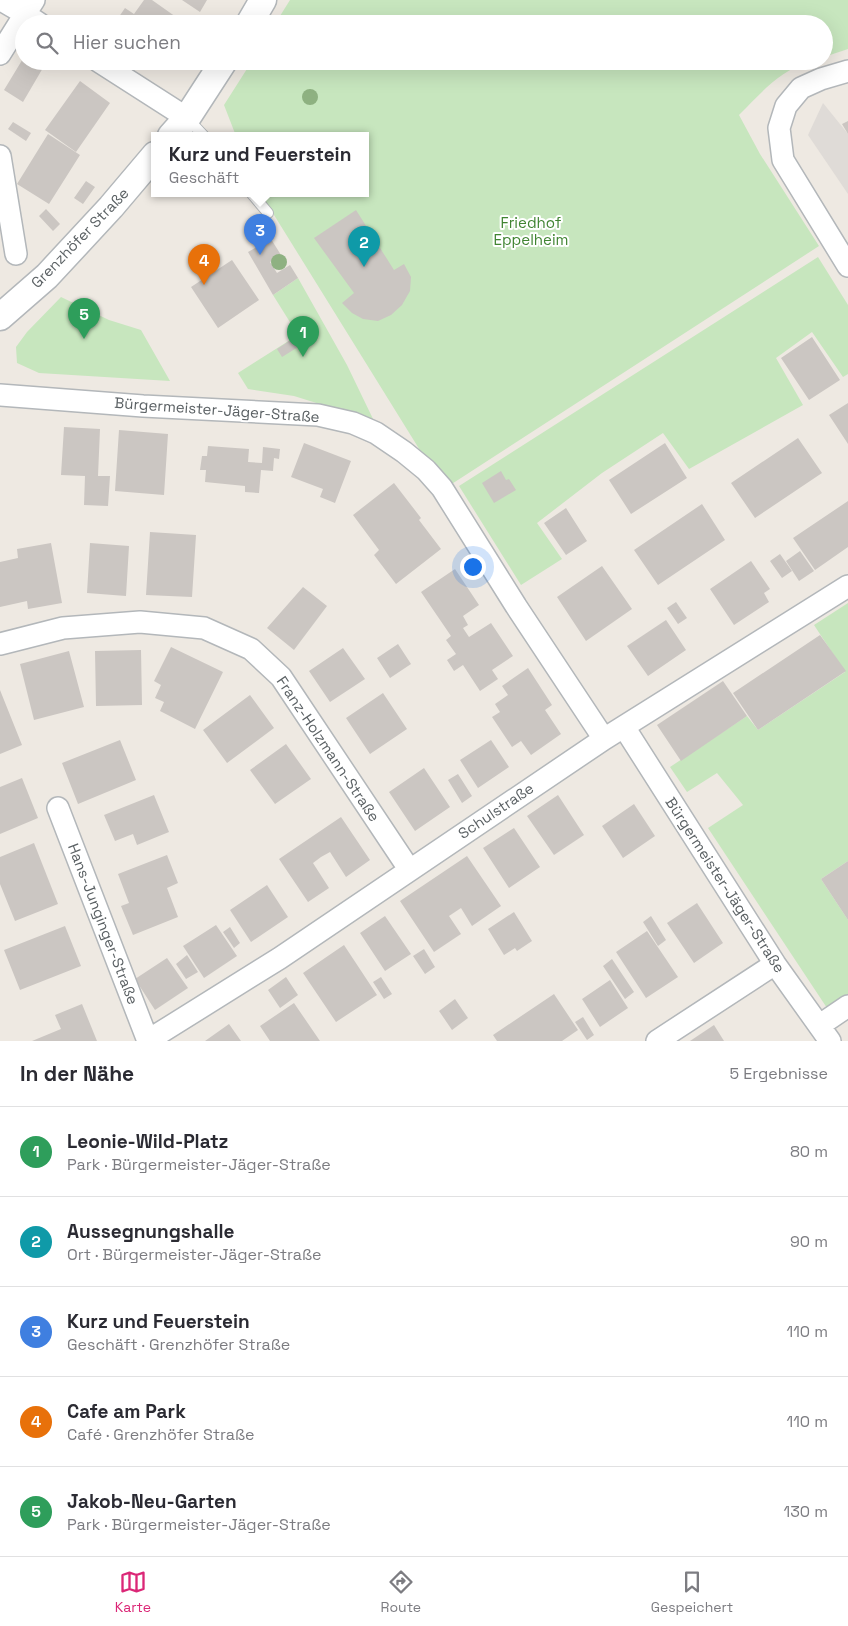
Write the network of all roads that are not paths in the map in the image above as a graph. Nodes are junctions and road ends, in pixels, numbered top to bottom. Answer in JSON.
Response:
{"nodes":[{"id":1,"x":1,"y":0,"type":"edge"},
{"id":2,"x":264,"y":0,"type":"edge"},
{"id":3,"x":33,"y":13,"type":"edge"},
{"id":4,"x":255,"y":15,"type":"edge"},
{"id":5,"x":15,"y":35,"type":"edge"},
{"id":6,"x":0,"y":54,"type":"edge"},
{"id":7,"x":110,"y":70,"type":"edge"},
{"id":8,"x":219,"y":70,"type":"edge"},
{"id":9,"x":848,"y":71,"type":"edge"},
{"id":10,"x":187,"y":130,"type":"edge"},
{"id":11,"x":0,"y":156,"type":"edge"},
{"id":12,"x":151,"y":160,"type":"edge"},
{"id":13,"x":255,"y":197,"type":"edge"},
{"id":14,"x":268,"y":212,"type":"dead end"},
{"id":15,"x":16,"y":254,"type":"dead end"},
{"id":16,"x":848,"y":266,"type":"edge"},
{"id":17,"x":0,"y":317,"type":"edge"},
{"id":18,"x":0,"y":394,"type":"edge"},
{"id":19,"x":848,"y":586,"type":"edge"},
{"id":20,"x":0,"y":644,"type":"edge"},
{"id":21,"x":624,"y":727,"type":"junction"},
{"id":22,"x":604,"y":739,"type":"junction"},
{"id":23,"x":58,"y":808,"type":"dead end"},
{"id":24,"x":410,"y":869,"type":"junction"},
{"id":25,"x":775,"y":964,"type":"junction"},
{"id":26,"x":848,"y":1006,"type":"edge"},
{"id":27,"x":825,"y":1033,"type":"edge"},
{"id":28,"x":148,"y":1041,"type":"edge"},
{"id":29,"x":658,"y":1041,"type":"edge"}],
"edges":[{"from":1,"to":3,"type":"street"},
{"from":2,"to":4,"type":"street"},
{"from":5,"to":6,"type":"street"},
{"from":7,"to":10,"type":"street"},
{"from":8,"to":10,"type":"street"},
{"from":9,"to":16,"type":"street"},
{"from":11,"to":15,"type":"street"},
{"from":12,"to":17,"type":"street","name":"Grenzhöfer Straße"},
{"from":13,"to":14,"type":"lane"},
{"from":18,"to":22,"type":"street","name":"Bürgermeister-Jäger-Straße"},
{"from":19,"to":21,"type":"street","name":"Schulstraße"},
{"from":20,"to":24,"type":"street","name":"Franz-Holzmann-Straße"},
{"from":21,"to":22,"type":"street","name":"Schulstraße"},
{"from":21,"to":25,"type":"street","name":"Bürgermeister-Jäger-Straße"},
{"from":22,"to":24,"type":"street","name":"Schulstraße"},
{"from":23,"to":28,"type":"street","name":"Hans-Junginger-Straße"},
{"from":24,"to":28,"type":"street","name":"Schulstraße"},
{"from":25,"to":27,"type":"street","name":"Bürgermeister-Jäger-Straße"},
{"from":25,"to":29,"type":"street"},
{"from":26,"to":27,"type":"street"}]}
